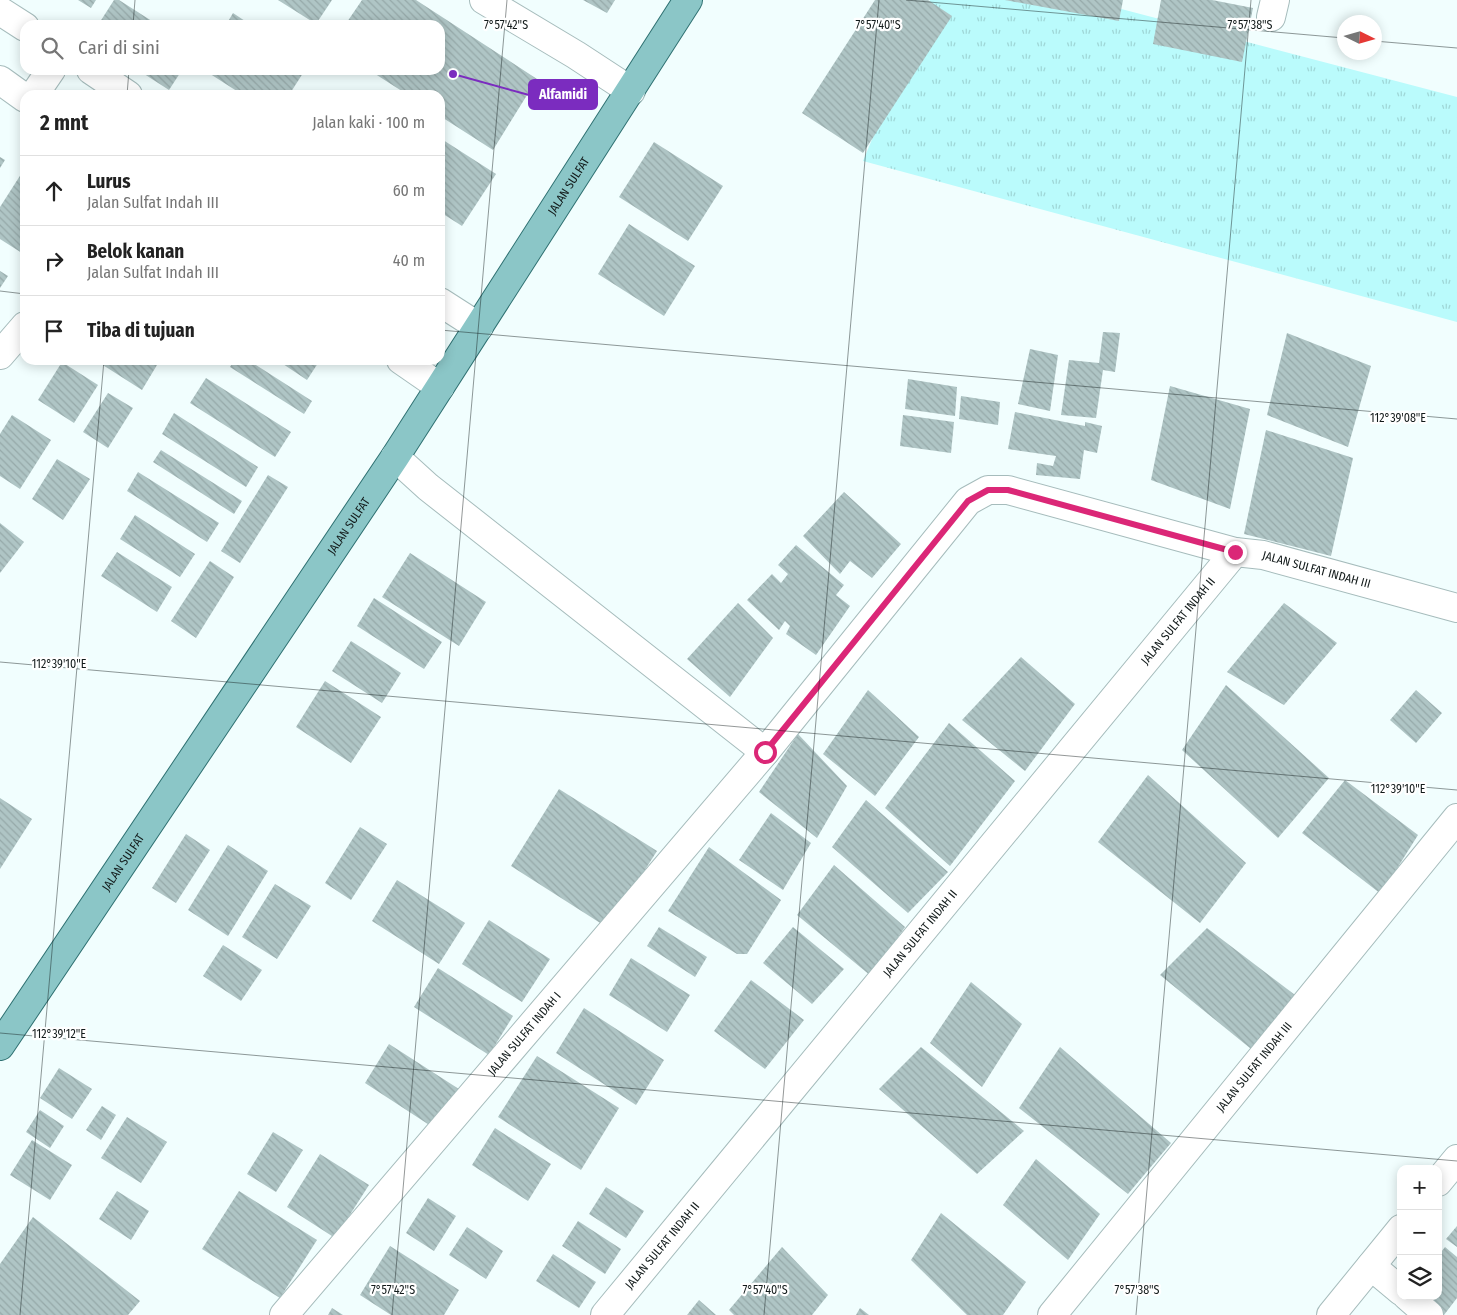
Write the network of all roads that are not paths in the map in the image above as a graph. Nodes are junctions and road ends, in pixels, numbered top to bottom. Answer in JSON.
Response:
{"nodes":[{"id":1,"x":484,"y":0,"type":"edge"},
{"id":2,"x":688,"y":0,"type":"edge"},
{"id":3,"x":0,"y":11,"type":"edge"},
{"id":4,"x":20,"y":23,"type":"edge"},
{"id":5,"x":48,"y":75,"type":"edge"},
{"id":6,"x":99,"y":75,"type":"edge"},
{"id":7,"x":0,"y":80,"type":"edge"},
{"id":8,"x":37,"y":90,"type":"edge"},
{"id":9,"x":121,"y":90,"type":"edge"},
{"id":10,"x":631,"y":91,"type":"junction"},
{"id":11,"x":20,"y":94,"type":"edge"},
{"id":12,"x":445,"y":305,"type":"edge"},
{"id":13,"x":479,"y":327,"type":"junction"},
{"id":14,"x":20,"y":332,"type":"edge"},
{"id":15,"x":0,"y":355,"type":"edge"},
{"id":16,"x":408,"y":365,"type":"edge"},
{"id":17,"x":440,"y":387,"type":"junction"},
{"id":18,"x":395,"y":457,"type":"junction"},
{"id":19,"x":1235,"y":552,"type":"junction"},
{"id":20,"x":1457,"y":608,"type":"edge"},
{"id":21,"x":765,"y":752,"type":"junction"},
{"id":22,"x":1457,"y":818,"type":"edge"},
{"id":23,"x":0,"y":1046,"type":"edge"},
{"id":24,"x":1457,"y":1159,"type":"edge"},
{"id":25,"x":1442,"y":1177,"type":"edge"},
{"id":26,"x":1397,"y":1234,"type":"edge"},
{"id":27,"x":1371,"y":1266,"type":"junction"},
{"id":28,"x":1397,"y":1288,"type":"edge"},
{"id":29,"x":1412,"y":1300,"type":"edge"},
{"id":30,"x":284,"y":1315,"type":"edge"},
{"id":31,"x":605,"y":1315,"type":"edge"},
{"id":32,"x":1052,"y":1315,"type":"edge"},
{"id":33,"x":1332,"y":1315,"type":"edge"},
{"id":34,"x":1429,"y":1315,"type":"edge"}],
"edges":[{"from":1,"to":10,"type":"street"},
{"from":2,"to":10,"type":"main road","name":"JALAN SULFAT"},
{"from":3,"to":4,"type":"street"},
{"from":5,"to":8,"type":"street"},
{"from":6,"to":9,"type":"street"},
{"from":7,"to":11,"type":"street"},
{"from":10,"to":13,"type":"main road","name":"JALAN SULFAT"},
{"from":12,"to":13,"type":"street"},
{"from":13,"to":17,"type":"main road","name":"JALAN SULFAT"},
{"from":14,"to":15,"type":"street"},
{"from":16,"to":17,"type":"street"},
{"from":17,"to":18,"type":"main road","name":"JALAN SULFAT"},
{"from":18,"to":21,"type":"street"},
{"from":18,"to":23,"type":"main road","name":"JALAN SULFAT"},
{"from":19,"to":20,"type":"street","name":"JALAN SULFAT INDAH III"},
{"from":19,"to":21,"type":"street","name":"JALAN SULFAT INDAH III"},
{"from":19,"to":31,"type":"street","name":"JALAN SULFAT INDAH II"},
{"from":21,"to":30,"type":"street","name":"JALAN SULFAT INDAH I"},
{"from":22,"to":32,"type":"street","name":"JALAN SULFAT INDAH III"},
{"from":24,"to":25,"type":"street"},
{"from":26,"to":27,"type":"street"},
{"from":27,"to":28,"type":"street"},
{"from":27,"to":33,"type":"street"},
{"from":29,"to":34,"type":"street"}]}
